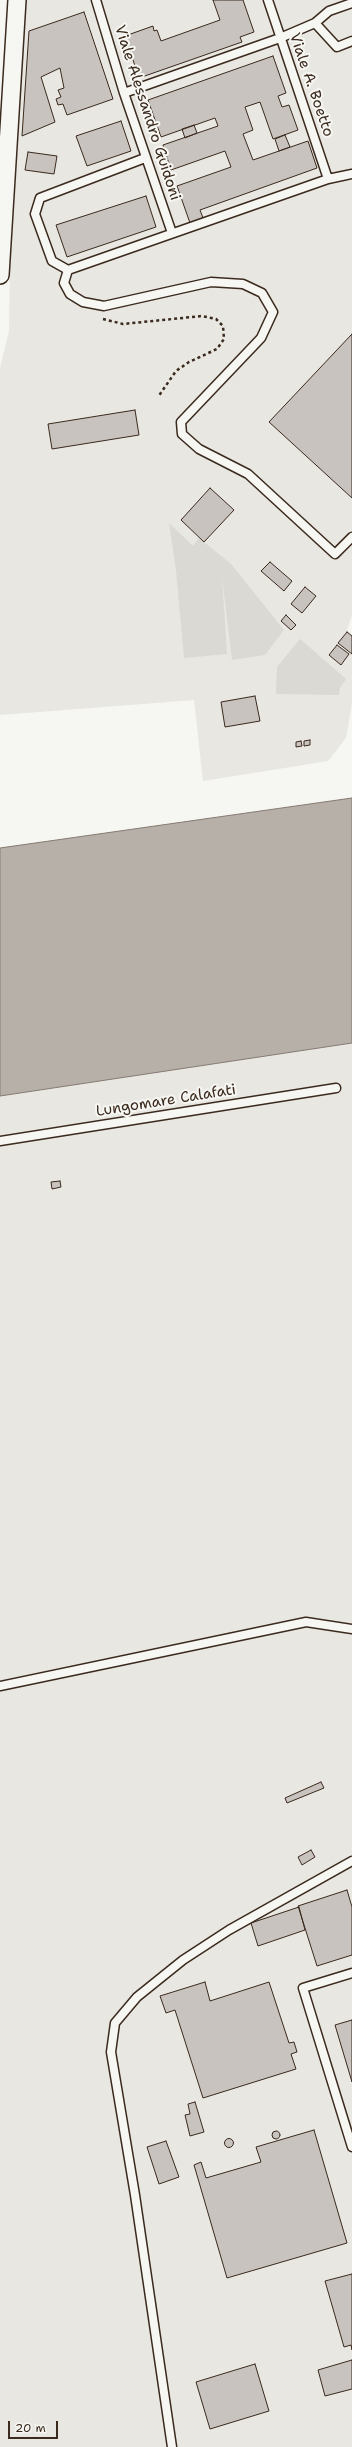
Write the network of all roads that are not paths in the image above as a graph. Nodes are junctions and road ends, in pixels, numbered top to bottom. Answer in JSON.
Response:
{"nodes":[{"id":1,"x":17,"y":0,"type":"edge"},
{"id":2,"x":96,"y":0,"type":"edge"},
{"id":3,"x":268,"y":0,"type":"edge"},
{"id":4,"x":352,"y":3,"type":"edge"},
{"id":5,"x":315,"y":23,"type":"junction"},
{"id":6,"x":280,"y":38,"type":"junction"},
{"id":7,"x":352,"y":41,"type":"edge"},
{"id":8,"x":124,"y":93,"type":"junction"},
{"id":9,"x":145,"y":158,"type":"junction"},
{"id":10,"x":352,"y":174,"type":"edge"},
{"id":11,"x":328,"y":179,"type":"junction"},
{"id":12,"x":172,"y":233,"type":"junction"},
{"id":13,"x":68,"y":270,"type":"junction"},
{"id":14,"x":0,"y":275,"type":"edge"},
{"id":15,"x":352,"y":537,"type":"edge"},
{"id":16,"x":336,"y":1088,"type":"dead end"},
{"id":17,"x":0,"y":1142,"type":"edge"},
{"id":18,"x":352,"y":1629,"type":"edge"},
{"id":19,"x":0,"y":1686,"type":"edge"},
{"id":20,"x":352,"y":1861,"type":"edge"},
{"id":21,"x":352,"y":1973,"type":"edge"},
{"id":22,"x":352,"y":2147,"type":"edge"},
{"id":23,"x":172,"y":2447,"type":"edge"}],
"edges":[{"from":1,"to":14,"type":"street"},
{"from":2,"to":8,"type":"lane","name":"Viale Alessandro Guidoni"},
{"from":3,"to":6,"type":"lane","name":"Viale A. Boetto"},
{"from":4,"to":5,"type":"lane"},
{"from":5,"to":6,"type":"lane"},
{"from":5,"to":7,"type":"lane"},
{"from":6,"to":8,"type":"lane"},
{"from":6,"to":11,"type":"lane","name":"Viale A. Boetto"},
{"from":8,"to":9,"type":"lane","name":"Viale Alessandro Guidoni"},
{"from":9,"to":12,"type":"lane","name":"Viale Alessandro Guidoni"},
{"from":9,"to":13,"type":"lane"},
{"from":10,"to":11,"type":"lane"},
{"from":11,"to":12,"type":"lane"},
{"from":12,"to":13,"type":"lane"},
{"from":13,"to":15,"type":"lane"},
{"from":16,"to":17,"type":"lane","name":"Lungomare Calafati"},
{"from":18,"to":19,"type":"lane"},
{"from":20,"to":23,"type":"lane"},
{"from":21,"to":22,"type":"lane"}]}
